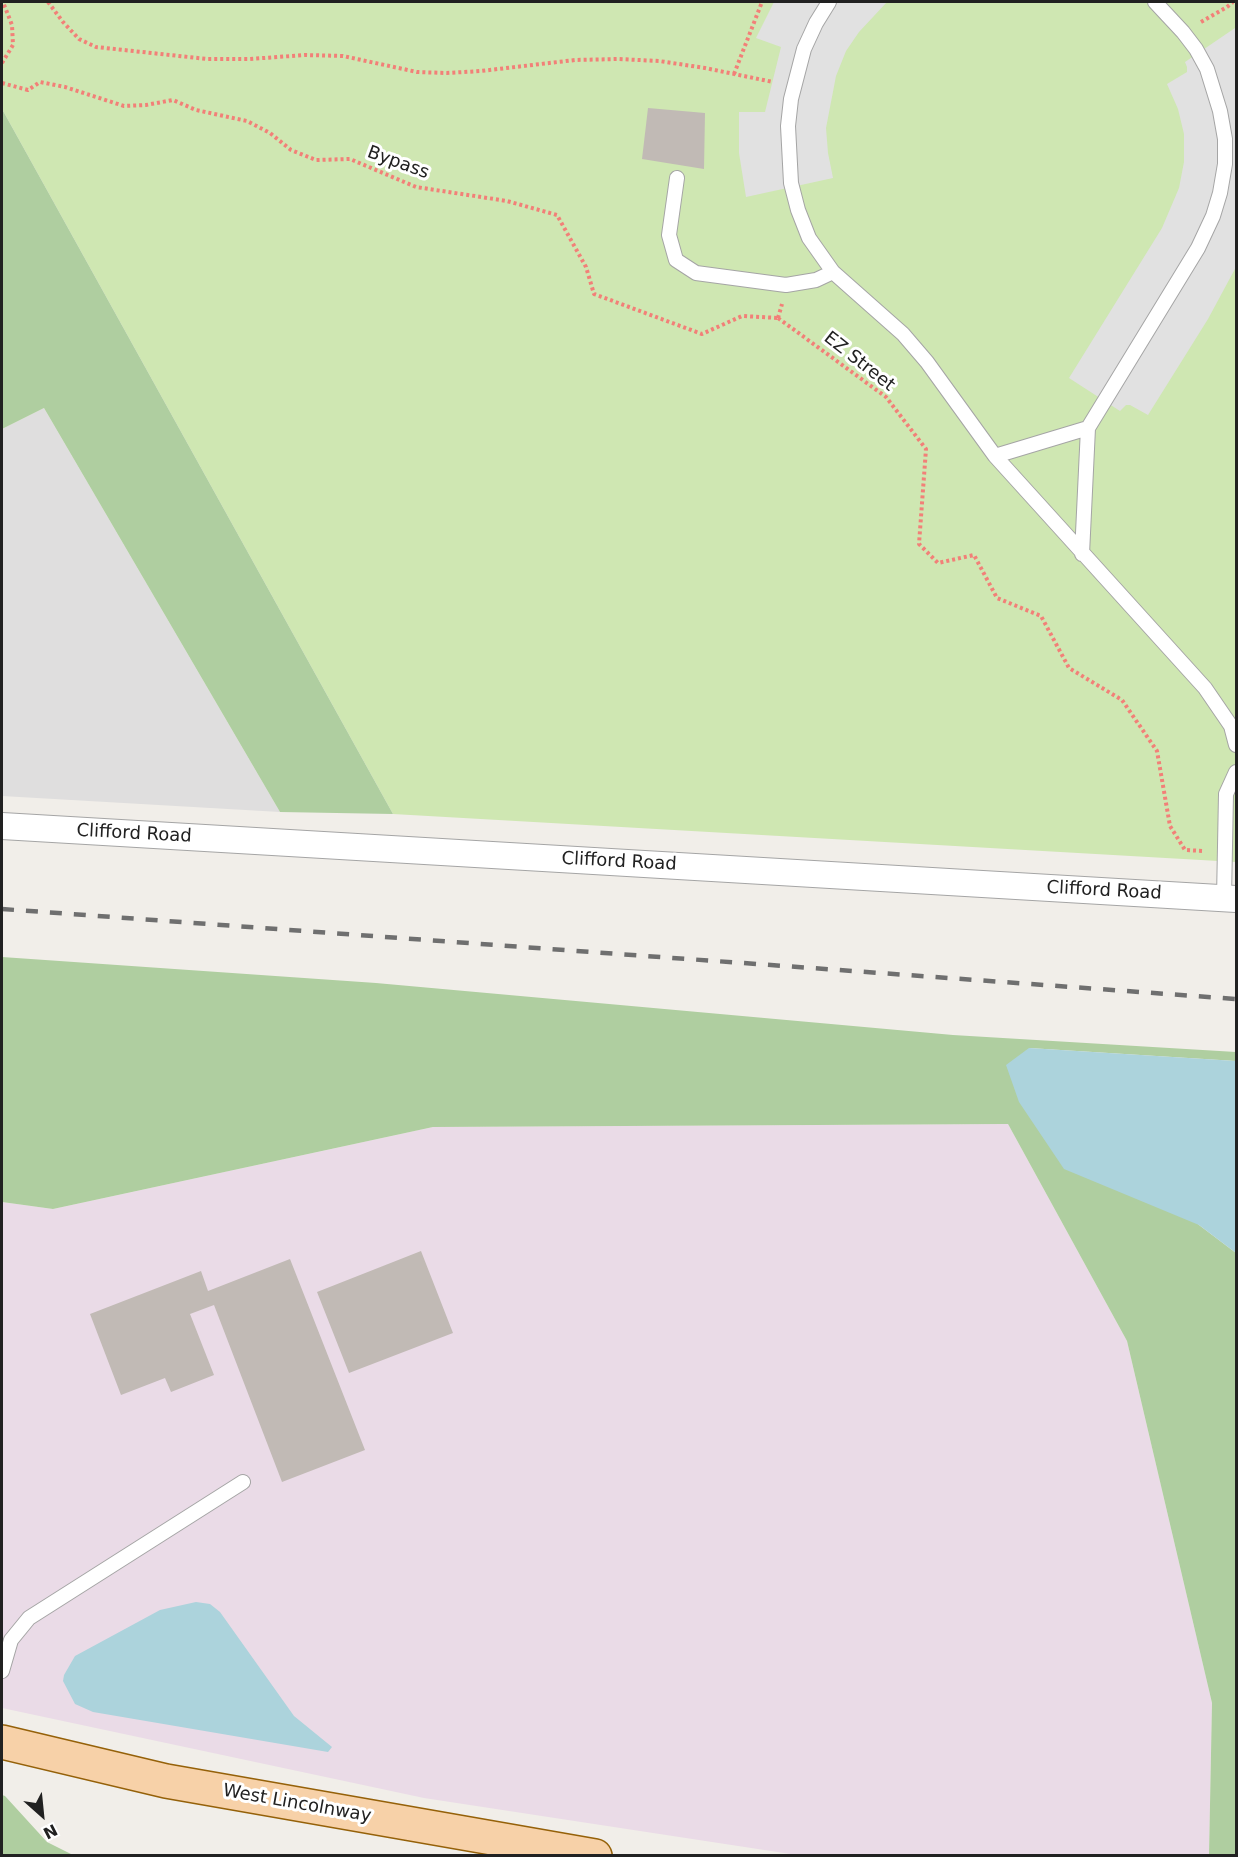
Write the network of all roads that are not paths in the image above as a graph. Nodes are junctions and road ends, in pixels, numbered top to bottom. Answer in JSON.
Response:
{"nodes":[{"id":1,"x":829,"y":2,"type":"edge"},
{"id":2,"x":1155,"y":2,"type":"edge"},
{"id":3,"x":677,"y":178,"type":"dead end"},
{"id":4,"x":833,"y":272,"type":"junction"},
{"id":5,"x":1088,"y":428,"type":"junction"},
{"id":6,"x":995,"y":456,"type":"junction"},
{"id":7,"x":1082,"y":554,"type":"junction"},
{"id":8,"x":1236,"y":744,"type":"edge"},
{"id":9,"x":1236,"y":772,"type":"edge"},
{"id":10,"x":2,"y":826,"type":"edge"},
{"id":11,"x":1230,"y":898,"type":"edge"},
{"id":12,"x":243,"y":1482,"type":"dead end"},
{"id":13,"x":6,"y":1639,"type":"edge"},
{"id":14,"x":2,"y":1671,"type":"edge"},
{"id":15,"x":2,"y":1742,"type":"edge"},
{"id":16,"x":595,"y":1856,"type":"edge"}],
"edges":[{"from":1,"to":4,"type":"lane"},
{"from":2,"to":5,"type":"lane"},
{"from":3,"to":4,"type":"lane"},
{"from":4,"to":6,"type":"lane"},
{"from":5,"to":6,"type":"lane"},
{"from":5,"to":7,"type":"lane"},
{"from":6,"to":7,"type":"lane"},
{"from":7,"to":8,"type":"lane"},
{"from":9,"to":11,"type":"lane"},
{"from":10,"to":11,"type":"street","name":"Clifford Road"},
{"from":12,"to":13,"type":"lane"},
{"from":13,"to":14,"type":"lane"},
{"from":15,"to":16,"type":"main road","name":"West Lincolnway"}]}
